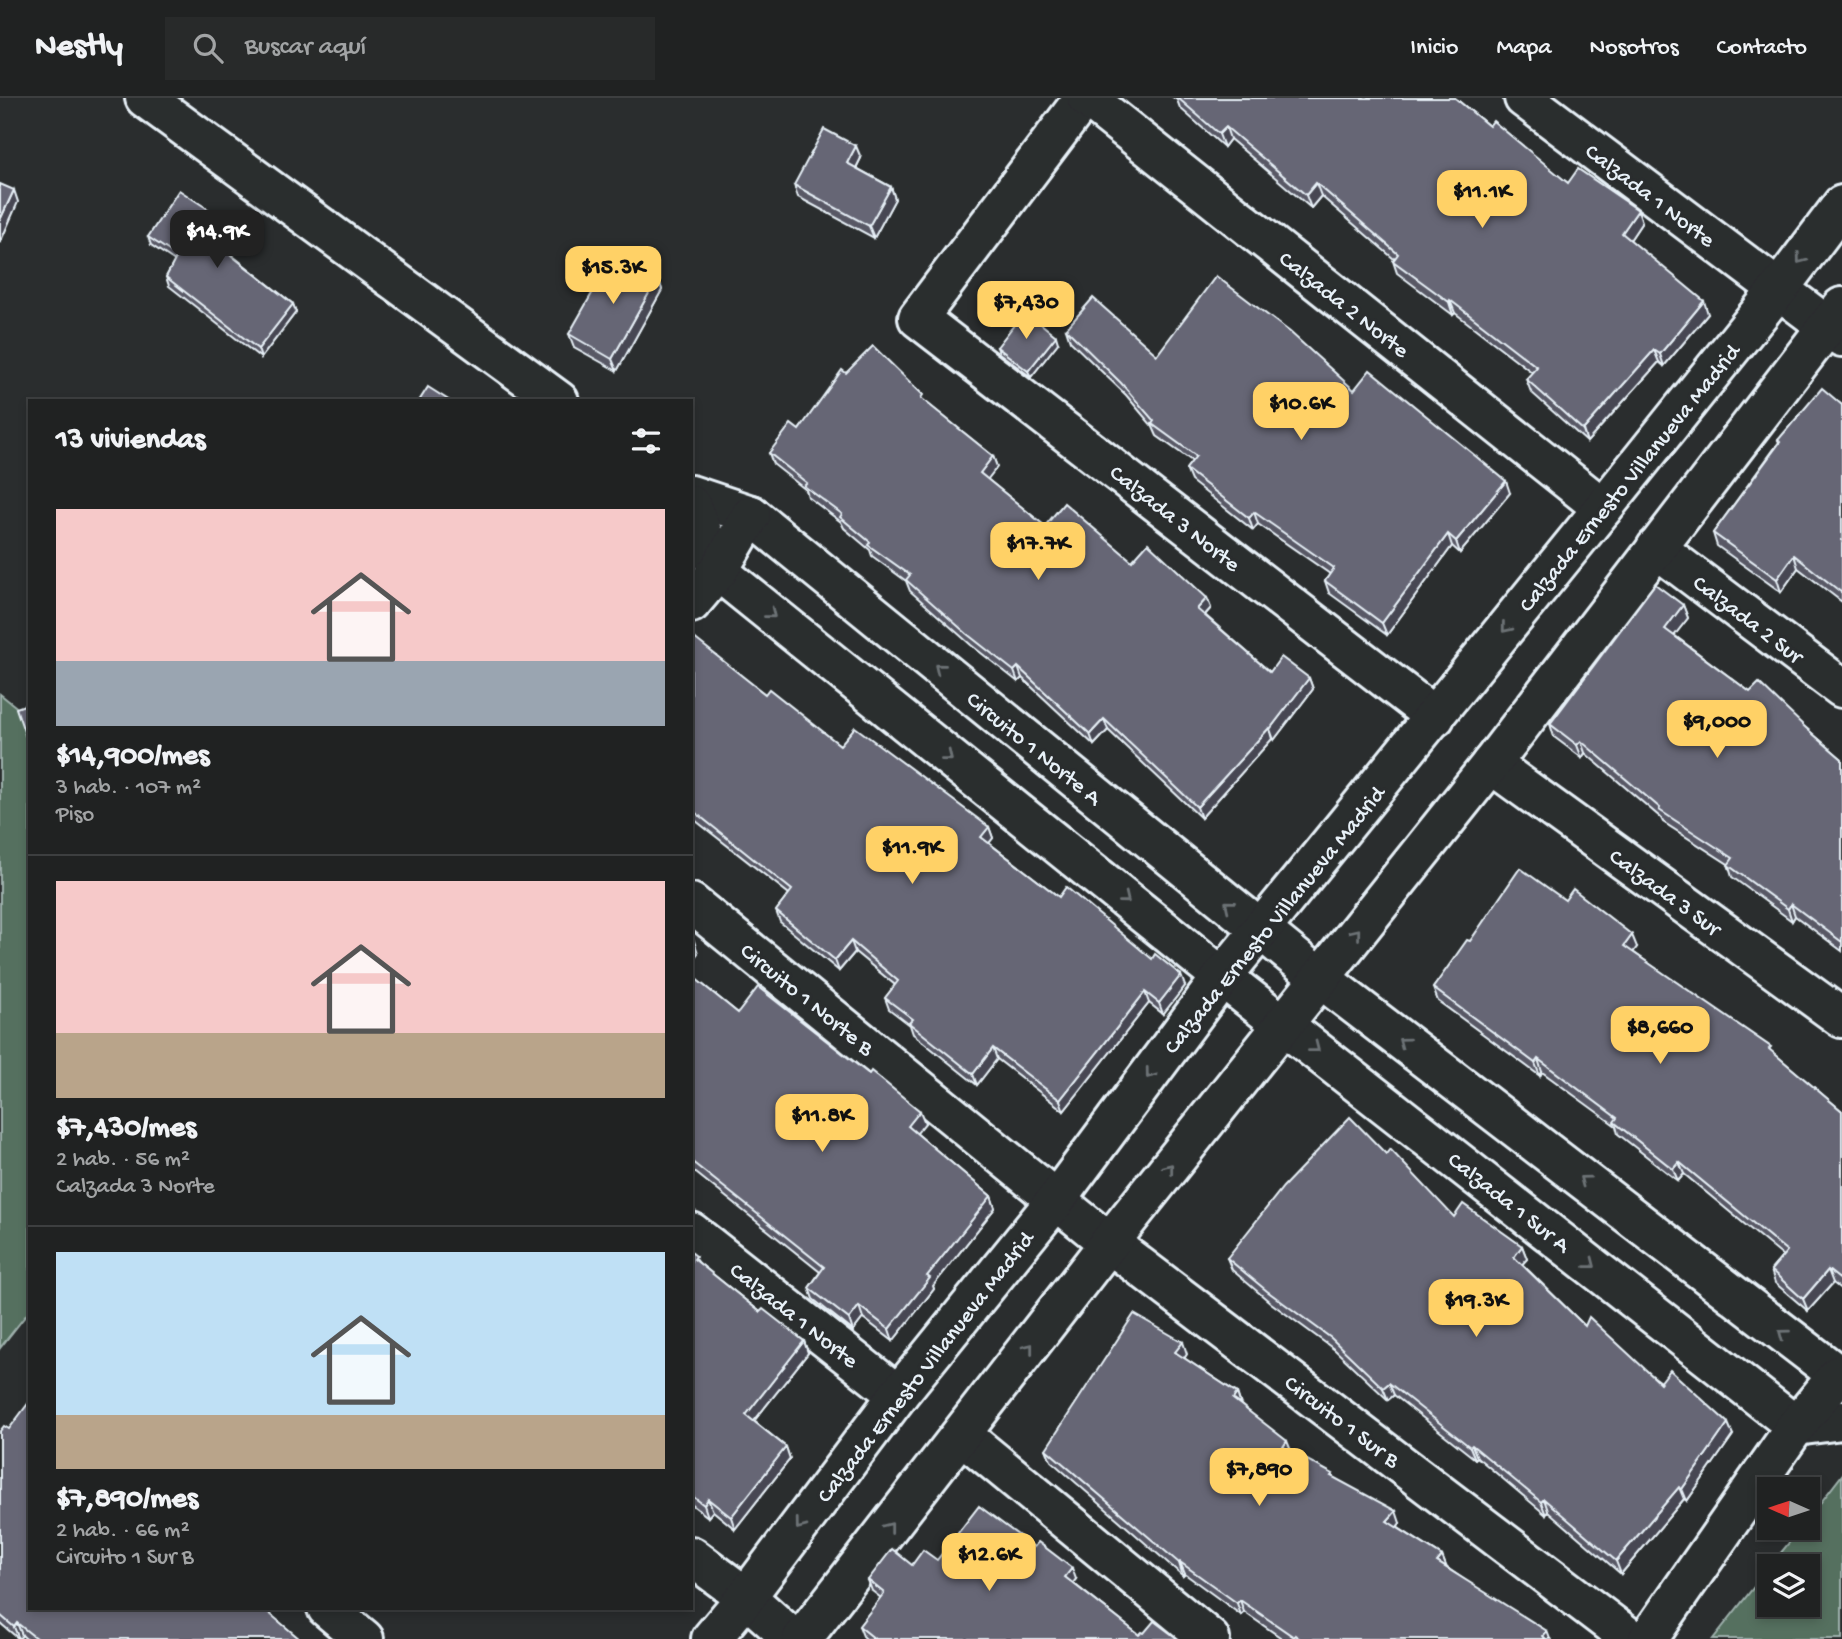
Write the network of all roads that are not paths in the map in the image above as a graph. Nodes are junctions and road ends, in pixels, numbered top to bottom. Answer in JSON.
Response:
{"nodes":[{"id":1,"x":145,"y":98,"type":"edge"},
{"id":2,"x":1085,"y":98,"type":"edge"},
{"id":3,"x":1524,"y":98,"type":"edge"},
{"id":4,"x":1842,"y":205,"type":"edge"},
{"id":5,"x":1778,"y":290,"type":"junction"},
{"id":6,"x":1837,"y":323,"type":"edge"},
{"id":7,"x":556,"y":399,"type":"edge"},
{"id":8,"x":693,"y":496,"type":"edge"},
{"id":9,"x":1603,"y":508,"type":"junction"},
{"id":10,"x":693,"y":510,"type":"edge"},
{"id":11,"x":751,"y":515,"type":"junction"},
{"id":12,"x":1656,"y":548,"type":"junction"},
{"id":13,"x":718,"y":571,"type":"junction"},
{"id":14,"x":693,"y":601,"type":"edge"},
{"id":15,"x":1842,"y":688,"type":"edge"},
{"id":16,"x":1435,"y":717,"type":"junction"},
{"id":17,"x":1491,"y":764,"type":"junction"},
{"id":18,"x":693,"y":905,"type":"edge"},
{"id":19,"x":1260,"y":930,"type":"junction"},
{"id":20,"x":1222,"y":977,"type":"junction"},
{"id":21,"x":1320,"y":978,"type":"junction"},
{"id":22,"x":1842,"y":1018,"type":"edge"},
{"id":23,"x":1284,"y":1023,"type":"junction"},
{"id":24,"x":1056,"y":1200,"type":"junction"},
{"id":25,"x":693,"y":1234,"type":"edge"},
{"id":26,"x":1109,"y":1243,"type":"junction"},
{"id":27,"x":1840,"y":1376,"type":"edge"},
{"id":28,"x":898,"y":1395,"type":"junction"},
{"id":29,"x":1842,"y":1420,"type":"edge"},
{"id":30,"x":1796,"y":1426,"type":"junction"},
{"id":31,"x":962,"y":1435,"type":"junction"},
{"id":32,"x":693,"y":1557,"type":"edge"},
{"id":33,"x":746,"y":1597,"type":"junction"},
{"id":34,"x":329,"y":1610,"type":"edge"},
{"id":35,"x":364,"y":1639,"type":"edge"},
{"id":36,"x":711,"y":1639,"type":"edge"},
{"id":37,"x":793,"y":1639,"type":"edge"},
{"id":38,"x":802,"y":1639,"type":"edge"},
{"id":39,"x":1210,"y":1639,"type":"edge"},
{"id":40,"x":1631,"y":1639,"type":"edge"},
{"id":41,"x":1648,"y":1639,"type":"edge"}],
"edges":[{"from":1,"to":7,"type":"street"},
{"from":2,"to":9,"type":"street","name":"Calzada 2 Norte"},
{"from":2,"to":16,"type":"street","name":"Calzada 3 Norte"},
{"from":3,"to":5,"type":"street","name":"Calzada 1 Norte"},
{"from":4,"to":5,"type":"street","name":"Calzada Ernesto Villanueva Madrid","one_way":true},
{"from":5,"to":6,"type":"street","name":"Calzada 1 Norte"},
{"from":5,"to":9,"type":"street","name":"Calzada Ernesto Villanueva Madrid"},
{"from":6,"to":12,"type":"street"},
{"from":8,"to":11,"type":"street"},
{"from":9,"to":16,"type":"street","name":"Calzada Ernesto Villanueva Madrid","one_way":true},
{"from":10,"to":13,"type":"street"},
{"from":11,"to":13,"type":"street"},
{"from":19,"to":11,"type":"street","name":"Circuito 1 Norte A","one_way":true},
{"from":12,"to":15,"type":"street","name":"Calzada 2 Sur"},
{"from":12,"to":17,"type":"street"},
{"from":13,"to":14,"type":"street"},
{"from":13,"to":20,"type":"street","one_way":true},
{"from":16,"to":19,"type":"street","name":"Calzada Ernesto Villanueva Madrid"},
{"from":21,"to":17,"type":"street","one_way":true},
{"from":17,"to":22,"type":"street","name":"Calzada 3 Sur"},
{"from":18,"to":24,"type":"street","name":"Circuito 1 Norte B"},
{"from":19,"to":20,"type":"street","name":"Calzada Ernesto Villanueva Madrid"},
{"from":19,"to":21,"type":"street","name":"Circuito 1 Norte A"},
{"from":20,"to":23,"type":"street","name":"Calzada 1 Sur A"},
{"from":20,"to":24,"type":"street","name":"Calzada Ernesto Villanueva Madrid","one_way":true},
{"from":21,"to":23,"type":"street"},
{"from":27,"to":21,"type":"street","one_way":true},
{"from":26,"to":23,"type":"street","one_way":true},
{"from":23,"to":30,"type":"street","name":"Calzada 1 Sur A","one_way":true},
{"from":24,"to":26,"type":"street","name":"Circuito 1 Sur B"},
{"from":24,"to":28,"type":"street","name":"Calzada Ernesto Villanueva Madrid"},
{"from":25,"to":28,"type":"street","name":"Calzada 1 Norte"},
{"from":31,"to":26,"type":"street","one_way":true},
{"from":26,"to":40,"type":"street","name":"Circuito 1 Sur B"},
{"from":27,"to":30,"type":"street"},
{"from":28,"to":33,"type":"street","name":"Calzada Ernesto Villanueva Madrid","one_way":true},
{"from":29,"to":30,"type":"street"},
{"from":30,"to":41,"type":"street"},
{"from":38,"to":31,"type":"street","one_way":true},
{"from":31,"to":39,"type":"street"},
{"from":32,"to":33,"type":"street"},
{"from":33,"to":36,"type":"street","name":"Calzada Ernesto Villanueva Madrid"},
{"from":33,"to":37,"type":"street"},
{"from":34,"to":35,"type":"street"}]}
